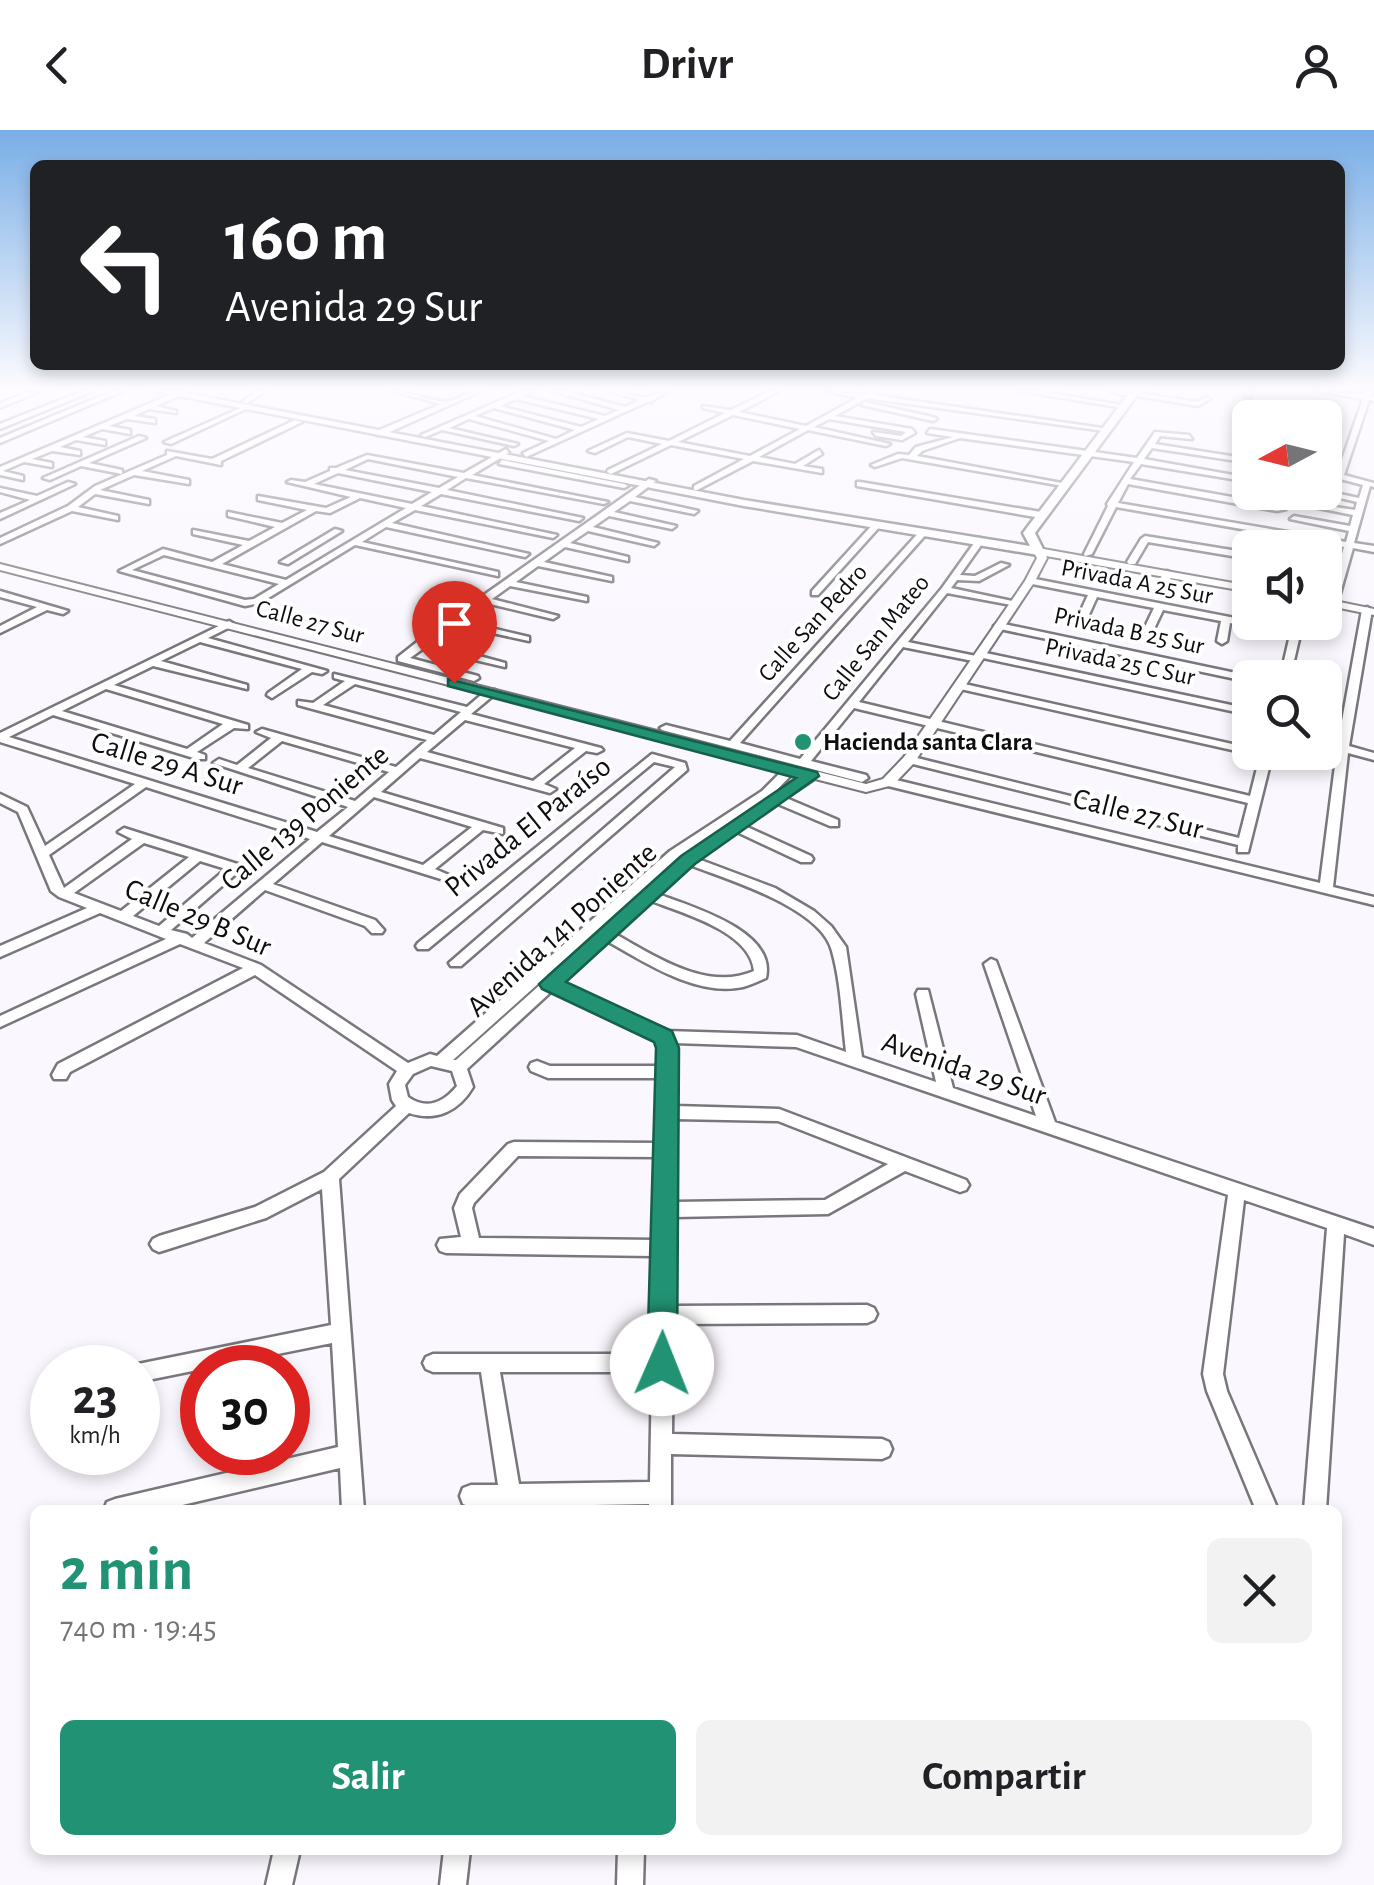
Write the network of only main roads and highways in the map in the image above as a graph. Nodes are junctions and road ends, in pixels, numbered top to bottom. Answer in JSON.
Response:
{"nodes":[{"id":1,"x":604,"y":473,"type":"edge"},
{"id":2,"x":615,"y":473,"type":"edge"},
{"id":3,"x":1072,"y":473,"type":"edge"},
{"id":4,"x":650,"y":482,"type":"junction"},
{"id":5,"x":1036,"y":547,"type":"junction"}],
"edges":[{"from":1,"to":4,"type":"main road"},
{"from":2,"to":4,"type":"main road"},
{"from":3,"to":5,"type":"main road"},
{"from":4,"to":5,"type":"main road"},
{"from":4,"to":5,"type":"main road"}]}
